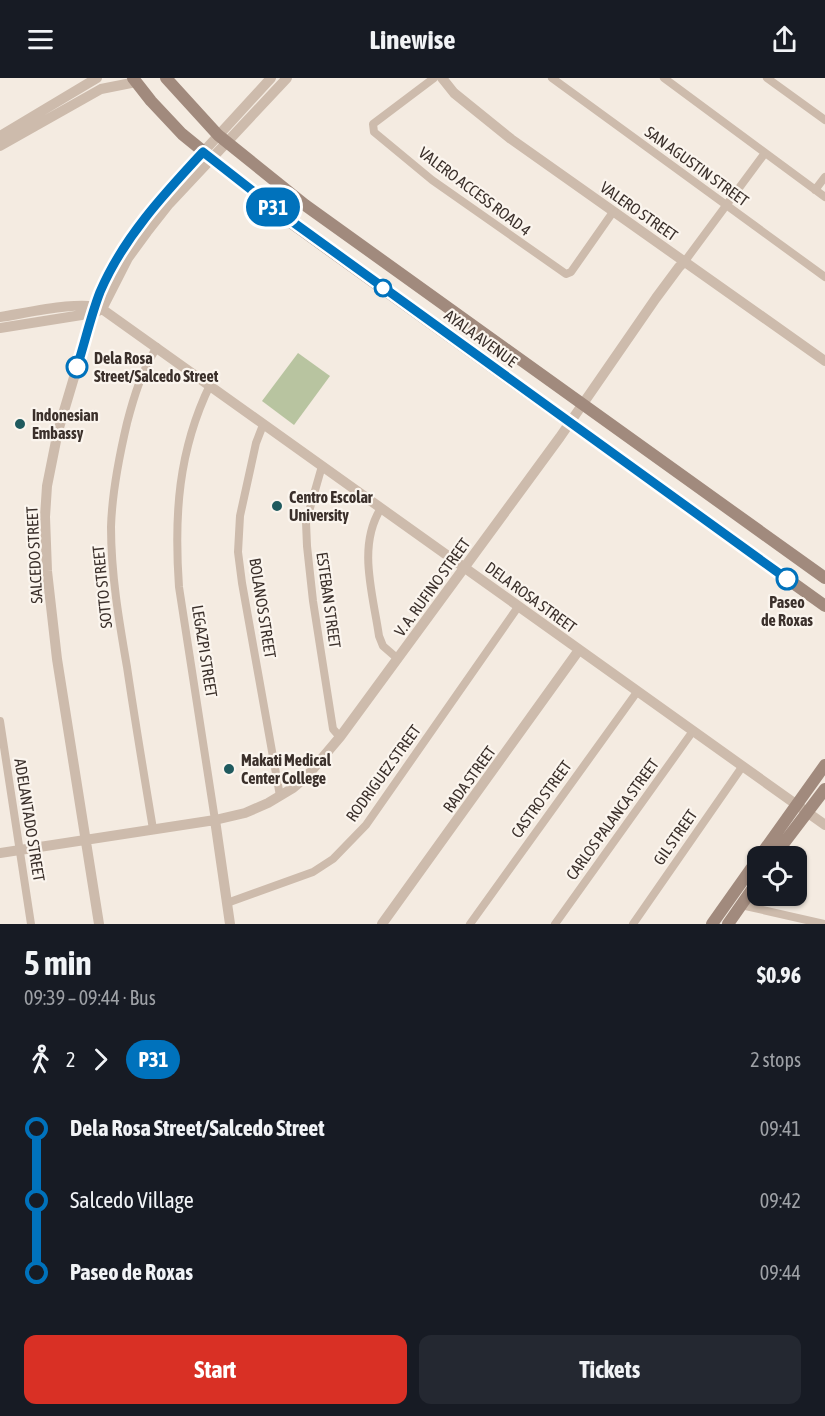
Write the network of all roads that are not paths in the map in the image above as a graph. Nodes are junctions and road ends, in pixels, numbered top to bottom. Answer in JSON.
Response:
{"nodes":[{"id":1,"x":97,"y":78,"type":"edge"},
{"id":2,"x":166,"y":78,"type":"edge"},
{"id":3,"x":271,"y":78,"type":"edge"},
{"id":4,"x":287,"y":78,"type":"edge"},
{"id":5,"x":434,"y":78,"type":"edge"},
{"id":6,"x":442,"y":78,"type":"edge"},
{"id":7,"x":552,"y":78,"type":"edge"},
{"id":8,"x":664,"y":78,"type":"edge"},
{"id":9,"x":767,"y":78,"type":"edge"},
{"id":10,"x":135,"y":80,"type":"edge"},
{"id":11,"x":825,"y":120,"type":"edge"},
{"id":12,"x":0,"y":136,"type":"edge"},
{"id":13,"x":222,"y":139,"type":"junction"},
{"id":14,"x":0,"y":146,"type":"edge"},
{"id":15,"x":765,"y":153,"type":"junction"},
{"id":16,"x":207,"y":155,"type":"junction"},
{"id":17,"x":825,"y":177,"type":"edge"},
{"id":18,"x":815,"y":190,"type":"junction"},
{"id":19,"x":825,"y":197,"type":"edge"},
{"id":20,"x":726,"y":206,"type":"junction"},
{"id":21,"x":613,"y":212,"type":"junction"},
{"id":22,"x":685,"y":261,"type":"junction"},
{"id":23,"x":825,"y":277,"type":"edge"},
{"id":24,"x":97,"y":309,"type":"junction"},
{"id":25,"x":0,"y":317,"type":"edge"},
{"id":26,"x":0,"y":328,"type":"edge"},
{"id":27,"x":157,"y":347,"type":"junction"},
{"id":28,"x":825,"y":361,"type":"edge"},
{"id":29,"x":210,"y":385,"type":"junction"},
{"id":30,"x":583,"y":404,"type":"junction"},
{"id":31,"x":570,"y":423,"type":"junction"},
{"id":32,"x":263,"y":425,"type":"junction"},
{"id":33,"x":322,"y":466,"type":"junction"},
{"id":34,"x":381,"y":508,"type":"junction"},
{"id":35,"x":464,"y":566,"type":"junction"},
{"id":36,"x":825,"y":578,"type":"edge"},
{"id":37,"x":825,"y":606,"type":"edge"},
{"id":38,"x":518,"y":607,"type":"junction"},
{"id":39,"x":579,"y":650,"type":"junction"},
{"id":40,"x":398,"y":659,"type":"junction"},
{"id":41,"x":637,"y":692,"type":"junction"},
{"id":42,"x":0,"y":721,"type":"edge"},
{"id":43,"x":693,"y":731,"type":"junction"},
{"id":44,"x":340,"y":737,"type":"junction"},
{"id":45,"x":825,"y":765,"type":"edge"},
{"id":46,"x":742,"y":766,"type":"junction"},
{"id":47,"x":825,"y":789,"type":"edge"},
{"id":48,"x":280,"y":796,"type":"junction"},
{"id":49,"x":796,"y":805,"type":"junction"},
{"id":50,"x":808,"y":813,"type":"junction"},
{"id":51,"x":215,"y":820,"type":"junction"},
{"id":52,"x":825,"y":825,"type":"edge"},
{"id":53,"x":153,"y":829,"type":"junction"},
{"id":54,"x":86,"y":839,"type":"junction"},
{"id":55,"x":767,"y":846,"type":"edge"},
{"id":56,"x":782,"y":846,"type":"edge"},
{"id":57,"x":20,"y":850,"type":"junction"},
{"id":58,"x":0,"y":853,"type":"edge"},
{"id":59,"x":747,"y":875,"type":"edge"},
{"id":60,"x":747,"y":897,"type":"edge"},
{"id":61,"x":227,"y":903,"type":"junction"},
{"id":62,"x":741,"y":905,"type":"junction"},
{"id":63,"x":31,"y":924,"type":"edge"},
{"id":64,"x":99,"y":924,"type":"edge"},
{"id":65,"x":230,"y":924,"type":"edge"},
{"id":66,"x":382,"y":924,"type":"edge"},
{"id":67,"x":470,"y":924,"type":"edge"},
{"id":68,"x":555,"y":924,"type":"edge"},
{"id":69,"x":633,"y":924,"type":"edge"},
{"id":70,"x":712,"y":924,"type":"edge"},
{"id":71,"x":728,"y":924,"type":"edge"},
{"id":72,"x":824,"y":924,"type":"edge"}],
"edges":[{"from":1,"to":12,"type":"street"},
{"from":2,"to":13,"type":"main road","name":"AYALA AVENUE"},
{"from":3,"to":13,"type":"street"},
{"from":4,"to":13,"type":"street"},
{"from":5,"to":21,"type":"street","name":"VALERO ACCESS ROAD 4"},
{"from":6,"to":21,"type":"street","name":"VALERO STREET"},
{"from":7,"to":20,"type":"street","name":"SAN AGUSTIN STREET"},
{"from":8,"to":15,"type":"street"},
{"from":9,"to":11,"type":"street"},
{"from":10,"to":14,"type":"street"},
{"from":10,"to":16,"type":"main road","name":"AYALA AVENUE"},
{"from":13,"to":16,"type":"street","name":"SALCEDO STREET"},
{"from":13,"to":30,"type":"main road","name":"AYALA AVENUE"},
{"from":15,"to":18,"type":"street"},
{"from":15,"to":20,"type":"street","name":"V. A. RUFINO STREET"},
{"from":16,"to":24,"type":"street","name":"SALCEDO STREET"},
{"from":16,"to":31,"type":"main road","name":"AYALA AVENUE"},
{"from":17,"to":18,"type":"street"},
{"from":18,"to":19,"type":"street"},
{"from":20,"to":22,"type":"street","name":"V. A. RUFINO STREET"},
{"from":20,"to":23,"type":"street","name":"SAN AGUSTIN STREET"},
{"from":21,"to":22,"type":"street","name":"VALERO STREET"},
{"from":22,"to":28,"type":"street","name":"VALERO STREET"},
{"from":22,"to":30,"type":"street","name":"V. A. RUFINO STREET"},
{"from":24,"to":25,"type":"street"},
{"from":24,"to":26,"type":"street"},
{"from":24,"to":27,"type":"street","name":"DELA ROSA STREET"},
{"from":24,"to":54,"type":"street","name":"SALCEDO STREET"},
{"from":27,"to":29,"type":"street","name":"DELA ROSA STREET"},
{"from":27,"to":53,"type":"street","name":"SOTTO STREET"},
{"from":29,"to":32,"type":"street","name":"DELA ROSA STREET"},
{"from":29,"to":51,"type":"street","name":"LEGAZPI STREET"},
{"from":30,"to":31,"type":"street","name":"V. A. RUFINO STREET"},
{"from":30,"to":36,"type":"main road","name":"AYALA AVENUE"},
{"from":31,"to":35,"type":"street","name":"V. A. RUFINO STREET"},
{"from":31,"to":37,"type":"main road","name":"AYALA AVENUE"},
{"from":32,"to":33,"type":"street","name":"DELA ROSA STREET"},
{"from":32,"to":48,"type":"street","name":"BOLANOS STREET"},
{"from":33,"to":34,"type":"street","name":"DELA ROSA STREET"},
{"from":33,"to":44,"type":"street","name":"ESTEBAN STREET"},
{"from":34,"to":35,"type":"street","name":"DELA ROSA STREET"},
{"from":34,"to":40,"type":"street"},
{"from":35,"to":38,"type":"street","name":"DELA ROSA STREET"},
{"from":35,"to":40,"type":"street","name":"V. A. RUFINO STREET"},
{"from":38,"to":39,"type":"street","name":"DELA ROSA STREET"},
{"from":38,"to":61,"type":"street","name":"RODRIGUEZ STREET"},
{"from":39,"to":41,"type":"street","name":"DELA ROSA STREET"},
{"from":39,"to":66,"type":"street","name":"RADA STREET"},
{"from":40,"to":44,"type":"street","name":"V. A. RUFINO STREET"},
{"from":41,"to":43,"type":"street","name":"DELA ROSA STREET"},
{"from":41,"to":67,"type":"street","name":"CASTRO STREET"},
{"from":42,"to":57,"type":"street","name":"ADELANTADO STREET"},
{"from":43,"to":46,"type":"street","name":"DELA ROSA STREET"},
{"from":43,"to":68,"type":"street","name":"CARLOS PALANCA STREET"},
{"from":44,"to":48,"type":"street","name":"V. A. RUFINO STREET"},
{"from":45,"to":49,"type":"main road"},
{"from":46,"to":49,"type":"street","name":"DELA ROSA STREET"},
{"from":46,"to":69,"type":"street","name":"GIL STREET"},
{"from":47,"to":50,"type":"main road"},
{"from":48,"to":51,"type":"street","name":"V. A. RUFINO STREET"},
{"from":49,"to":50,"type":"street","name":"DELA ROSA STREET"},
{"from":49,"to":55,"type":"main road"},
{"from":50,"to":52,"type":"street","name":"DELA ROSA STREET"},
{"from":50,"to":56,"type":"main road"},
{"from":51,"to":53,"type":"street","name":"V. A. RUFINO STREET"},
{"from":51,"to":61,"type":"street","name":"LEGAZPI STREET"},
{"from":53,"to":54,"type":"street","name":"V. A. RUFINO STREET"},
{"from":54,"to":57,"type":"street","name":"V. A. RUFINO STREET"},
{"from":54,"to":64,"type":"street","name":"SALCEDO STREET"},
{"from":57,"to":58,"type":"street","name":"V. A. RUFINO STREET"},
{"from":57,"to":63,"type":"street","name":"ADELANTADO STREET"},
{"from":59,"to":70,"type":"main road"},
{"from":60,"to":62,"type":"main road"},
{"from":61,"to":65,"type":"street","name":"LEGAZPI STREET"},
{"from":62,"to":71,"type":"main road"},
{"from":62,"to":72,"type":"street"}]}
